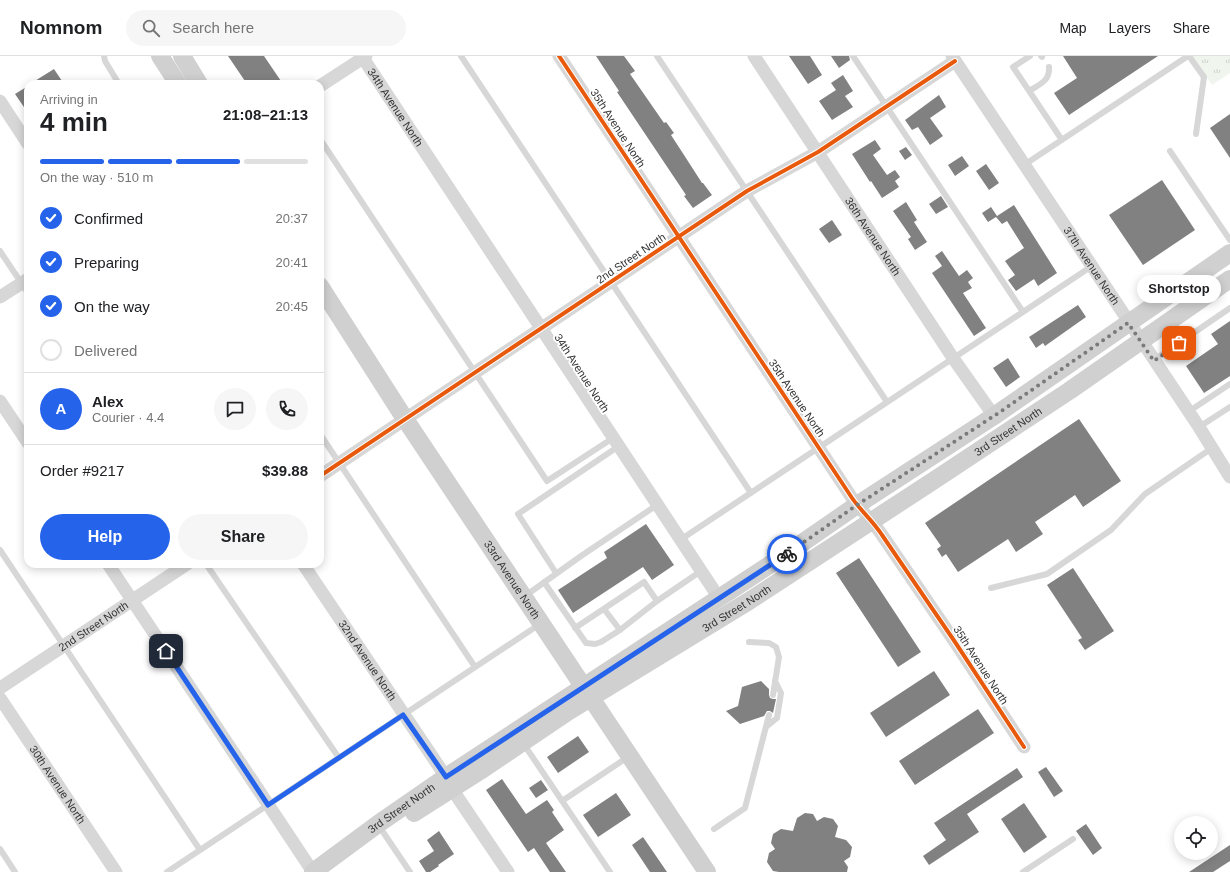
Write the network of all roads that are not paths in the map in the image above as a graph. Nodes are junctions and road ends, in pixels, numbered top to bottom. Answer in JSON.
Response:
{"nodes":[{"id":1,"x":104,"y":56,"type":"edge"},
{"id":2,"x":160,"y":56,"type":"edge"},
{"id":3,"x":182,"y":56,"type":"edge"},
{"id":4,"x":461,"y":56,"type":"edge"},
{"id":5,"x":560,"y":56,"type":"edge"},
{"id":6,"x":657,"y":56,"type":"edge"},
{"id":7,"x":754,"y":56,"type":"edge"},
{"id":8,"x":853,"y":56,"type":"edge"},
{"id":9,"x":1030,"y":56,"type":"edge"},
{"id":10,"x":1189,"y":56,"type":"edge"},
{"id":11,"x":365,"y":57,"type":"edge"},
{"id":12,"x":953,"y":59,"type":"edge"},
{"id":13,"x":1049,"y":67,"type":"dead end"},
{"id":14,"x":117,"y":80,"type":"edge"},
{"id":15,"x":175,"y":80,"type":"edge"},
{"id":16,"x":197,"y":80,"type":"edge"},
{"id":17,"x":324,"y":83,"type":"edge"},
{"id":18,"x":1029,"y":91,"type":"junction"},
{"id":19,"x":0,"y":101,"type":"edge"},
{"id":20,"x":886,"y":106,"type":"junction"},
{"id":21,"x":1196,"y":134,"type":"dead end"},
{"id":22,"x":24,"y":138,"type":"edge"},
{"id":23,"x":1062,"y":140,"type":"junction"},
{"id":24,"x":324,"y":145,"type":"edge"},
{"id":25,"x":1170,"y":151,"type":"dead end"},
{"id":26,"x":818,"y":152,"type":"junction"},
{"id":27,"x":1024,"y":165,"type":"junction"},
{"id":28,"x":747,"y":191,"type":"junction"},
{"id":29,"x":678,"y":237,"type":"junction"},
{"id":30,"x":1230,"y":240,"type":"edge"},
{"id":31,"x":0,"y":251,"type":"edge"},
{"id":32,"x":1230,"y":253,"type":"edge"},
{"id":33,"x":1092,"y":266,"type":"junction"},
{"id":34,"x":1230,"y":278,"type":"edge"},
{"id":35,"x":24,"y":282,"type":"edge"},
{"id":36,"x":611,"y":282,"type":"junction"},
{"id":37,"x":24,"y":286,"type":"edge"},
{"id":38,"x":324,"y":292,"type":"edge"},
{"id":39,"x":0,"y":297,"type":"edge"},
{"id":40,"x":1230,"y":308,"type":"edge"},
{"id":41,"x":1023,"y":312,"type":"junction"},
{"id":42,"x":1128,"y":323,"type":"junction"},
{"id":43,"x":541,"y":328,"type":"junction"},
{"id":44,"x":1140,"y":341,"type":"junction"},
{"id":45,"x":953,"y":358,"type":"junction"},
{"id":46,"x":1154,"y":361,"type":"junction"},
{"id":47,"x":475,"y":373,"type":"junction"},
{"id":48,"x":1230,"y":384,"type":"edge"},
{"id":49,"x":0,"y":401,"type":"edge"},
{"id":50,"x":887,"y":402,"type":"junction"},
{"id":51,"x":1230,"y":407,"type":"edge"},
{"id":52,"x":1188,"y":412,"type":"junction"},
{"id":53,"x":994,"y":416,"type":"junction"},
{"id":54,"x":406,"y":419,"type":"junction"},
{"id":55,"x":1199,"y":428,"type":"junction"},
{"id":56,"x":24,"y":437,"type":"edge"},
{"id":57,"x":324,"y":440,"type":"edge"},
{"id":58,"x":616,"y":442,"type":"junction"},
{"id":59,"x":819,"y":448,"type":"junction"},
{"id":60,"x":1212,"y":448,"type":"junction"},
{"id":61,"x":339,"y":463,"type":"junction"},
{"id":62,"x":324,"y":473,"type":"edge"},
{"id":63,"x":1230,"y":477,"type":"edge"},
{"id":64,"x":751,"y":493,"type":"junction"},
{"id":65,"x":657,"y":505,"type":"junction"},
{"id":66,"x":857,"y":505,"type":"junction"},
{"id":67,"x":872,"y":521,"type":"junction"},
{"id":68,"x":680,"y":540,"type":"junction"},
{"id":69,"x":0,"y":550,"type":"edge"},
{"id":70,"x":111,"y":568,"type":"edge"},
{"id":71,"x":181,"y":568,"type":"edge"},
{"id":72,"x":209,"y":568,"type":"edge"},
{"id":73,"x":306,"y":568,"type":"edge"},
{"id":74,"x":701,"y":571,"type":"junction"},
{"id":75,"x":556,"y":573,"type":"junction"},
{"id":76,"x":544,"y":582,"type":"junction"},
{"id":77,"x":991,"y":588,"type":"dead end"},
{"id":78,"x":524,"y":597,"type":"junction"},
{"id":79,"x":719,"y":598,"type":"junction"},
{"id":80,"x":132,"y":600,"type":"junction"},
{"id":81,"x":657,"y":601,"type":"junction"},
{"id":82,"x":604,"y":609,"type":"junction"},
{"id":83,"x":541,"y":623,"type":"junction"},
{"id":84,"x":575,"y":628,"type":"junction"},
{"id":85,"x":620,"y":630,"type":"junction"},
{"id":86,"x":749,"y":642,"type":"dead end"},
{"id":87,"x":64,"y":646,"type":"junction"},
{"id":88,"x":475,"y":667,"type":"junction"},
{"id":89,"x":775,"y":681,"type":"junction"},
{"id":90,"x":0,"y":688,"type":"edge"},
{"id":91,"x":588,"y":692,"type":"junction"},
{"id":92,"x":773,"y":695,"type":"dead end"},
{"id":93,"x":0,"y":698,"type":"edge"},
{"id":94,"x":769,"y":714,"type":"dead end"},
{"id":95,"x":403,"y":715,"type":"junction"},
{"id":96,"x":766,"y":727,"type":"junction"},
{"id":97,"x":522,"y":742,"type":"junction"},
{"id":98,"x":1024,"y":747,"type":"dead end"},
{"id":99,"x":630,"y":756,"type":"junction"},
{"id":100,"x":339,"y":758,"type":"junction"},
{"id":101,"x":449,"y":783,"type":"junction"},
{"id":102,"x":562,"y":801,"type":"junction"},
{"id":103,"x":268,"y":805,"type":"junction"},
{"id":104,"x":714,"y":829,"type":"dead end"},
{"id":105,"x":383,"y":832,"type":"junction"},
{"id":106,"x":1073,"y":839,"type":"dead end"},
{"id":107,"x":0,"y":849,"type":"edge"},
{"id":108,"x":200,"y":850,"type":"junction"},
{"id":109,"x":15,"y":872,"type":"edge"},
{"id":110,"x":116,"y":872,"type":"edge"},
{"id":111,"x":167,"y":872,"type":"edge"},
{"id":112,"x":313,"y":872,"type":"edge"},
{"id":113,"x":410,"y":872,"type":"edge"},
{"id":114,"x":508,"y":872,"type":"edge"},
{"id":115,"x":610,"y":872,"type":"edge"},
{"id":116,"x":707,"y":872,"type":"edge"},
{"id":117,"x":1023,"y":872,"type":"edge"}],
"edges":[{"from":1,"to":14,"type":"lane"},
{"from":2,"to":15,"type":"main road"},
{"from":3,"to":16,"type":"main road"},
{"from":4,"to":36,"type":"lane"},
{"from":5,"to":29,"type":"street","name":"35th Avenue North"},
{"from":6,"to":28,"type":"lane"},
{"from":7,"to":26,"type":"street","name":"36th Avenue North"},
{"from":8,"to":20,"type":"lane"},
{"from":9,"to":18,"type":"lane"},
{"from":10,"to":21,"type":"lane"},
{"from":10,"to":23,"type":"lane"},
{"from":11,"to":17,"type":"street"},
{"from":11,"to":43,"type":"street","name":"34th Avenue North"},
{"from":12,"to":20,"type":"street","name":"2nd Street North"},
{"from":12,"to":27,"type":"street","name":"37th Avenue North"},
{"from":13,"to":18,"type":"lane"},
{"from":18,"to":23,"type":"lane"},
{"from":19,"to":22,"type":"street"},
{"from":20,"to":26,"type":"street","name":"2nd Street North"},
{"from":20,"to":41,"type":"lane"},
{"from":23,"to":27,"type":"lane"},
{"from":24,"to":47,"type":"lane"},
{"from":25,"to":30,"type":"lane"},
{"from":26,"to":28,"type":"street","name":"2nd Street North"},
{"from":26,"to":45,"type":"street","name":"36th Avenue North"},
{"from":27,"to":33,"type":"street","name":"37th Avenue North"},
{"from":28,"to":29,"type":"street","name":"2nd Street North"},
{"from":28,"to":50,"type":"lane"},
{"from":29,"to":36,"type":"street","name":"2nd Street North"},
{"from":29,"to":59,"type":"street","name":"35th Avenue North"},
{"from":31,"to":35,"type":"lane"},
{"from":32,"to":42,"type":"main road","name":"3rd Street North"},
{"from":33,"to":41,"type":"lane"},
{"from":33,"to":42,"type":"street","name":"37th Avenue North"},
{"from":34,"to":44,"type":"main road","name":"3rd Street North"},
{"from":36,"to":43,"type":"street","name":"2nd Street North"},
{"from":36,"to":64,"type":"lane"},
{"from":37,"to":39,"type":"street"},
{"from":38,"to":54,"type":"main road","name":"33rd Avenue North"},
{"from":40,"to":46,"type":"lane"},
{"from":41,"to":45,"type":"lane"},
{"from":42,"to":44,"type":"street","name":"37th Avenue North"},
{"from":42,"to":53,"type":"main road","name":"3rd Street North"},
{"from":43,"to":47,"type":"street","name":"2nd Street North"},
{"from":43,"to":58,"type":"street","name":"34th Avenue North"},
{"from":44,"to":46,"type":"street","name":"37th Avenue North"},
{"from":44,"to":67,"type":"main road","name":"3rd Street North"},
{"from":45,"to":50,"type":"lane"},
{"from":45,"to":53,"type":"street","name":"36th Avenue North"},
{"from":46,"to":52,"type":"street","name":"37th Avenue North"},
{"from":47,"to":54,"type":"street","name":"2nd Street North"},
{"from":47,"to":58,"type":"lane"},
{"from":48,"to":52,"type":"lane"},
{"from":49,"to":56,"type":"street"},
{"from":50,"to":59,"type":"lane"},
{"from":51,"to":55,"type":"lane"},
{"from":52,"to":55,"type":"street","name":"37th Avenue North"},
{"from":53,"to":66,"type":"main road","name":"3rd Street North"},
{"from":54,"to":61,"type":"street","name":"2nd Street North"},
{"from":54,"to":78,"type":"main road","name":"33rd Avenue North"},
{"from":55,"to":60,"type":"street","name":"37th Avenue North"},
{"from":57,"to":61,"type":"lane"},
{"from":58,"to":65,"type":"street","name":"34th Avenue North"},
{"from":58,"to":75,"type":"lane"},
{"from":59,"to":64,"type":"lane"},
{"from":59,"to":66,"type":"street","name":"35th Avenue North"},
{"from":60,"to":63,"type":"street","name":"37th Avenue North"},
{"from":60,"to":77,"type":"lane"},
{"from":61,"to":62,"type":"street","name":"2nd Street North"},
{"from":61,"to":88,"type":"lane"},
{"from":64,"to":68,"type":"lane"},
{"from":65,"to":68,"type":"street","name":"34th Avenue North"},
{"from":65,"to":75,"type":"lane"},
{"from":66,"to":67,"type":"street","name":"35th Avenue North"},
{"from":66,"to":79,"type":"main road","name":"3rd Street North"},
{"from":67,"to":91,"type":"main road","name":"3rd Street North"},
{"from":67,"to":98,"type":"street","name":"35th Avenue North"},
{"from":68,"to":74,"type":"street","name":"34th Avenue North"},
{"from":69,"to":87,"type":"lane"},
{"from":70,"to":80,"type":"street"},
{"from":71,"to":80,"type":"street","name":"2nd Street North"},
{"from":72,"to":100,"type":"lane"},
{"from":73,"to":95,"type":"street","name":"32nd Avenue North"},
{"from":74,"to":79,"type":"street","name":"34th Avenue North"},
{"from":74,"to":81,"type":"lane"},
{"from":75,"to":76,"type":"lane"},
{"from":76,"to":78,"type":"lane"},
{"from":76,"to":84,"type":"lane"},
{"from":78,"to":83,"type":"main road","name":"33rd Avenue North"},
{"from":79,"to":91,"type":"main road","name":"3rd Street North"},
{"from":80,"to":87,"type":"street","name":"2nd Street North"},
{"from":80,"to":103,"type":"street"},
{"from":81,"to":82,"type":"lane"},
{"from":81,"to":85,"type":"lane"},
{"from":82,"to":84,"type":"lane"},
{"from":82,"to":85,"type":"lane"},
{"from":83,"to":88,"type":"lane"},
{"from":83,"to":91,"type":"main road","name":"33rd Avenue North"},
{"from":84,"to":85,"type":"lane"},
{"from":86,"to":89,"type":"lane"},
{"from":87,"to":90,"type":"street","name":"2nd Street North"},
{"from":87,"to":108,"type":"lane"},
{"from":88,"to":95,"type":"lane"},
{"from":89,"to":92,"type":"lane"},
{"from":89,"to":96,"type":"lane"},
{"from":91,"to":97,"type":"main road","name":"3rd Street North"},
{"from":91,"to":99,"type":"main road","name":"33rd Avenue North"},
{"from":91,"to":101,"type":"main road","name":"3rd Street North"},
{"from":93,"to":110,"type":"street","name":"30th Avenue North"},
{"from":94,"to":96,"type":"lane"},
{"from":95,"to":100,"type":"lane"},
{"from":95,"to":101,"type":"street","name":"32nd Avenue North"},
{"from":96,"to":104,"type":"lane"},
{"from":97,"to":101,"type":"main road","name":"3rd Street North"},
{"from":97,"to":102,"type":"lane"},
{"from":99,"to":102,"type":"lane"},
{"from":99,"to":116,"type":"main road","name":"33rd Avenue North"},
{"from":100,"to":103,"type":"lane"},
{"from":101,"to":105,"type":"main road","name":"3rd Street North"},
{"from":101,"to":112,"type":"main road","name":"3rd Street North"},
{"from":101,"to":114,"type":"street","name":"32nd Avenue North"},
{"from":102,"to":115,"type":"lane"},
{"from":103,"to":108,"type":"lane"},
{"from":103,"to":112,"type":"street"},
{"from":105,"to":112,"type":"main road","name":"3rd Street North"},
{"from":105,"to":113,"type":"lane"},
{"from":106,"to":117,"type":"lane"},
{"from":107,"to":109,"type":"lane"},
{"from":108,"to":111,"type":"lane"}]}
